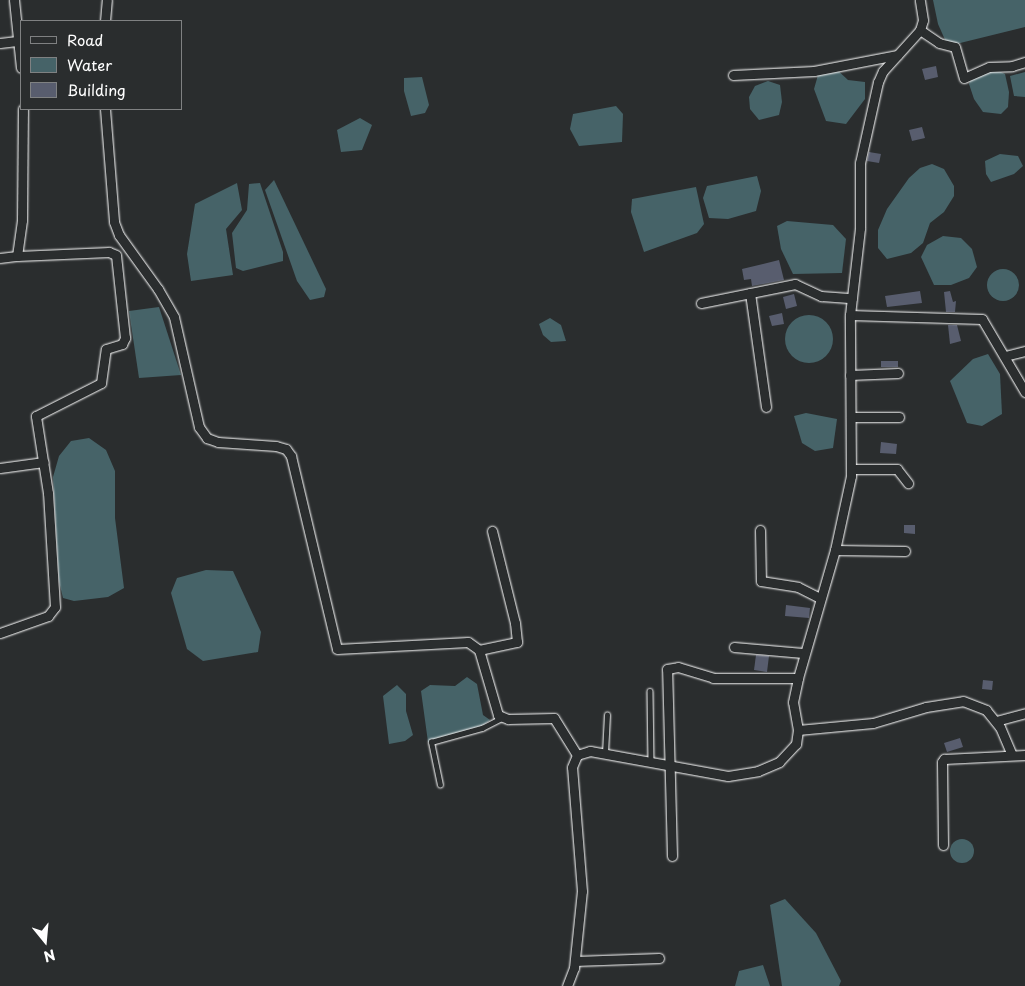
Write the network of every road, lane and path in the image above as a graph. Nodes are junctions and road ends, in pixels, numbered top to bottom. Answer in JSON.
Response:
{"nodes":[{"id":1,"x":14,"y":0,"type":"edge"},
{"id":2,"x":107,"y":0,"type":"edge"},
{"id":3,"x":920,"y":0,"type":"edge"},
{"id":4,"x":105,"y":20,"type":"edge"},
{"id":5,"x":920,"y":30,"type":"junction"},
{"id":6,"x":17,"y":41,"type":"junction"},
{"id":7,"x":0,"y":43,"type":"edge"},
{"id":8,"x":898,"y":55,"type":"junction"},
{"id":9,"x":20,"y":61,"type":"edge"},
{"id":10,"x":1025,"y":62,"type":"edge"},
{"id":11,"x":733,"y":75,"type":"dead end"},
{"id":12,"x":23,"y":110,"type":"edge"},
{"id":13,"x":105,"y":110,"type":"edge"},
{"id":14,"x":17,"y":256,"type":"junction"},
{"id":15,"x":0,"y":258,"type":"edge"},
{"id":16,"x":750,"y":293,"type":"junction"},
{"id":17,"x":852,"y":298,"type":"junction"},
{"id":18,"x":701,"y":303,"type":"dead end"},
{"id":19,"x":850,"y":314,"type":"junction"},
{"id":20,"x":1025,"y":351,"type":"edge"},
{"id":21,"x":1005,"y":356,"type":"junction"},
{"id":22,"x":898,"y":373,"type":"dead end"},
{"id":23,"x":850,"y":375,"type":"junction"},
{"id":24,"x":1025,"y":392,"type":"edge"},
{"id":25,"x":766,"y":407,"type":"dead end"},
{"id":26,"x":851,"y":417,"type":"junction"},
{"id":27,"x":899,"y":417,"type":"dead end"},
{"id":28,"x":44,"y":462,"type":"junction"},
{"id":29,"x":0,"y":468,"type":"edge"},
{"id":30,"x":852,"y":469,"type":"junction"},
{"id":31,"x":908,"y":484,"type":"dead end"},
{"id":32,"x":760,"y":530,"type":"dead end"},
{"id":33,"x":492,"y":531,"type":"dead end"},
{"id":34,"x":835,"y":550,"type":"junction"},
{"id":35,"x":905,"y":551,"type":"dead end"},
{"id":36,"x":820,"y":598,"type":"junction"},
{"id":37,"x":0,"y":633,"type":"edge"},
{"id":38,"x":734,"y":647,"type":"dead end"},
{"id":39,"x":479,"y":650,"type":"junction"},
{"id":40,"x":803,"y":653,"type":"junction"},
{"id":41,"x":798,"y":678,"type":"junction"},
{"id":42,"x":650,"y":691,"type":"dead end"},
{"id":43,"x":1025,"y":713,"type":"edge"},
{"id":44,"x":607,"y":715,"type":"dead end"},
{"id":45,"x":502,"y":718,"type":"junction"},
{"id":46,"x":996,"y":721,"type":"junction"},
{"id":47,"x":798,"y":730,"type":"junction"},
{"id":48,"x":605,"y":753,"type":"junction"},
{"id":49,"x":577,"y":755,"type":"junction"},
{"id":50,"x":1012,"y":755,"type":"junction"},
{"id":51,"x":1025,"y":755,"type":"edge"},
{"id":52,"x":651,"y":760,"type":"junction"},
{"id":53,"x":670,"y":764,"type":"junction"},
{"id":54,"x":440,"y":785,"type":"dead end"},
{"id":55,"x":943,"y":845,"type":"dead end"},
{"id":56,"x":672,"y":856,"type":"dead end"},
{"id":57,"x":659,"y":958,"type":"dead end"},
{"id":58,"x":575,"y":961,"type":"junction"},
{"id":59,"x":567,"y":986,"type":"edge"}],
"edges":[{"from":1,"to":6,"type":"street"},
{"from":2,"to":4,"type":"street"},
{"from":3,"to":5,"type":"street"},
{"from":5,"to":8,"type":"street"},
{"from":5,"to":10,"type":"street"},
{"from":6,"to":7,"type":"street"},
{"from":6,"to":9,"type":"street"},
{"from":8,"to":11,"type":"street"},
{"from":8,"to":17,"type":"street"},
{"from":12,"to":14,"type":"street"},
{"from":13,"to":39,"type":"street"},
{"from":14,"to":15,"type":"street"},
{"from":14,"to":28,"type":"street"},
{"from":16,"to":17,"type":"street"},
{"from":16,"to":18,"type":"street"},
{"from":16,"to":25,"type":"street"},
{"from":17,"to":19,"type":"street"},
{"from":19,"to":21,"type":"street"},
{"from":19,"to":23,"type":"street"},
{"from":20,"to":21,"type":"street"},
{"from":21,"to":24,"type":"street"},
{"from":22,"to":23,"type":"street"},
{"from":23,"to":26,"type":"street"},
{"from":26,"to":27,"type":"street"},
{"from":26,"to":30,"type":"street"},
{"from":28,"to":29,"type":"street"},
{"from":28,"to":37,"type":"street"},
{"from":30,"to":31,"type":"street"},
{"from":30,"to":34,"type":"street"},
{"from":32,"to":36,"type":"street"},
{"from":33,"to":39,"type":"street"},
{"from":34,"to":35,"type":"street"},
{"from":34,"to":36,"type":"street"},
{"from":36,"to":40,"type":"street"},
{"from":38,"to":40,"type":"street"},
{"from":39,"to":45,"type":"street"},
{"from":40,"to":41,"type":"street"},
{"from":41,"to":47,"type":"street"},
{"from":41,"to":53,"type":"street"},
{"from":42,"to":52,"type":"lane"},
{"from":43,"to":46,"type":"street"},
{"from":44,"to":48,"type":"lane"},
{"from":45,"to":49,"type":"street"},
{"from":45,"to":54,"type":"lane"},
{"from":46,"to":47,"type":"street"},
{"from":46,"to":50,"type":"street"},
{"from":47,"to":53,"type":"street"},
{"from":48,"to":49,"type":"street"},
{"from":48,"to":52,"type":"street"},
{"from":49,"to":58,"type":"street"},
{"from":50,"to":51,"type":"street"},
{"from":50,"to":55,"type":"street"},
{"from":52,"to":53,"type":"street"},
{"from":53,"to":56,"type":"street"},
{"from":57,"to":58,"type":"street"},
{"from":58,"to":59,"type":"street"}]}
